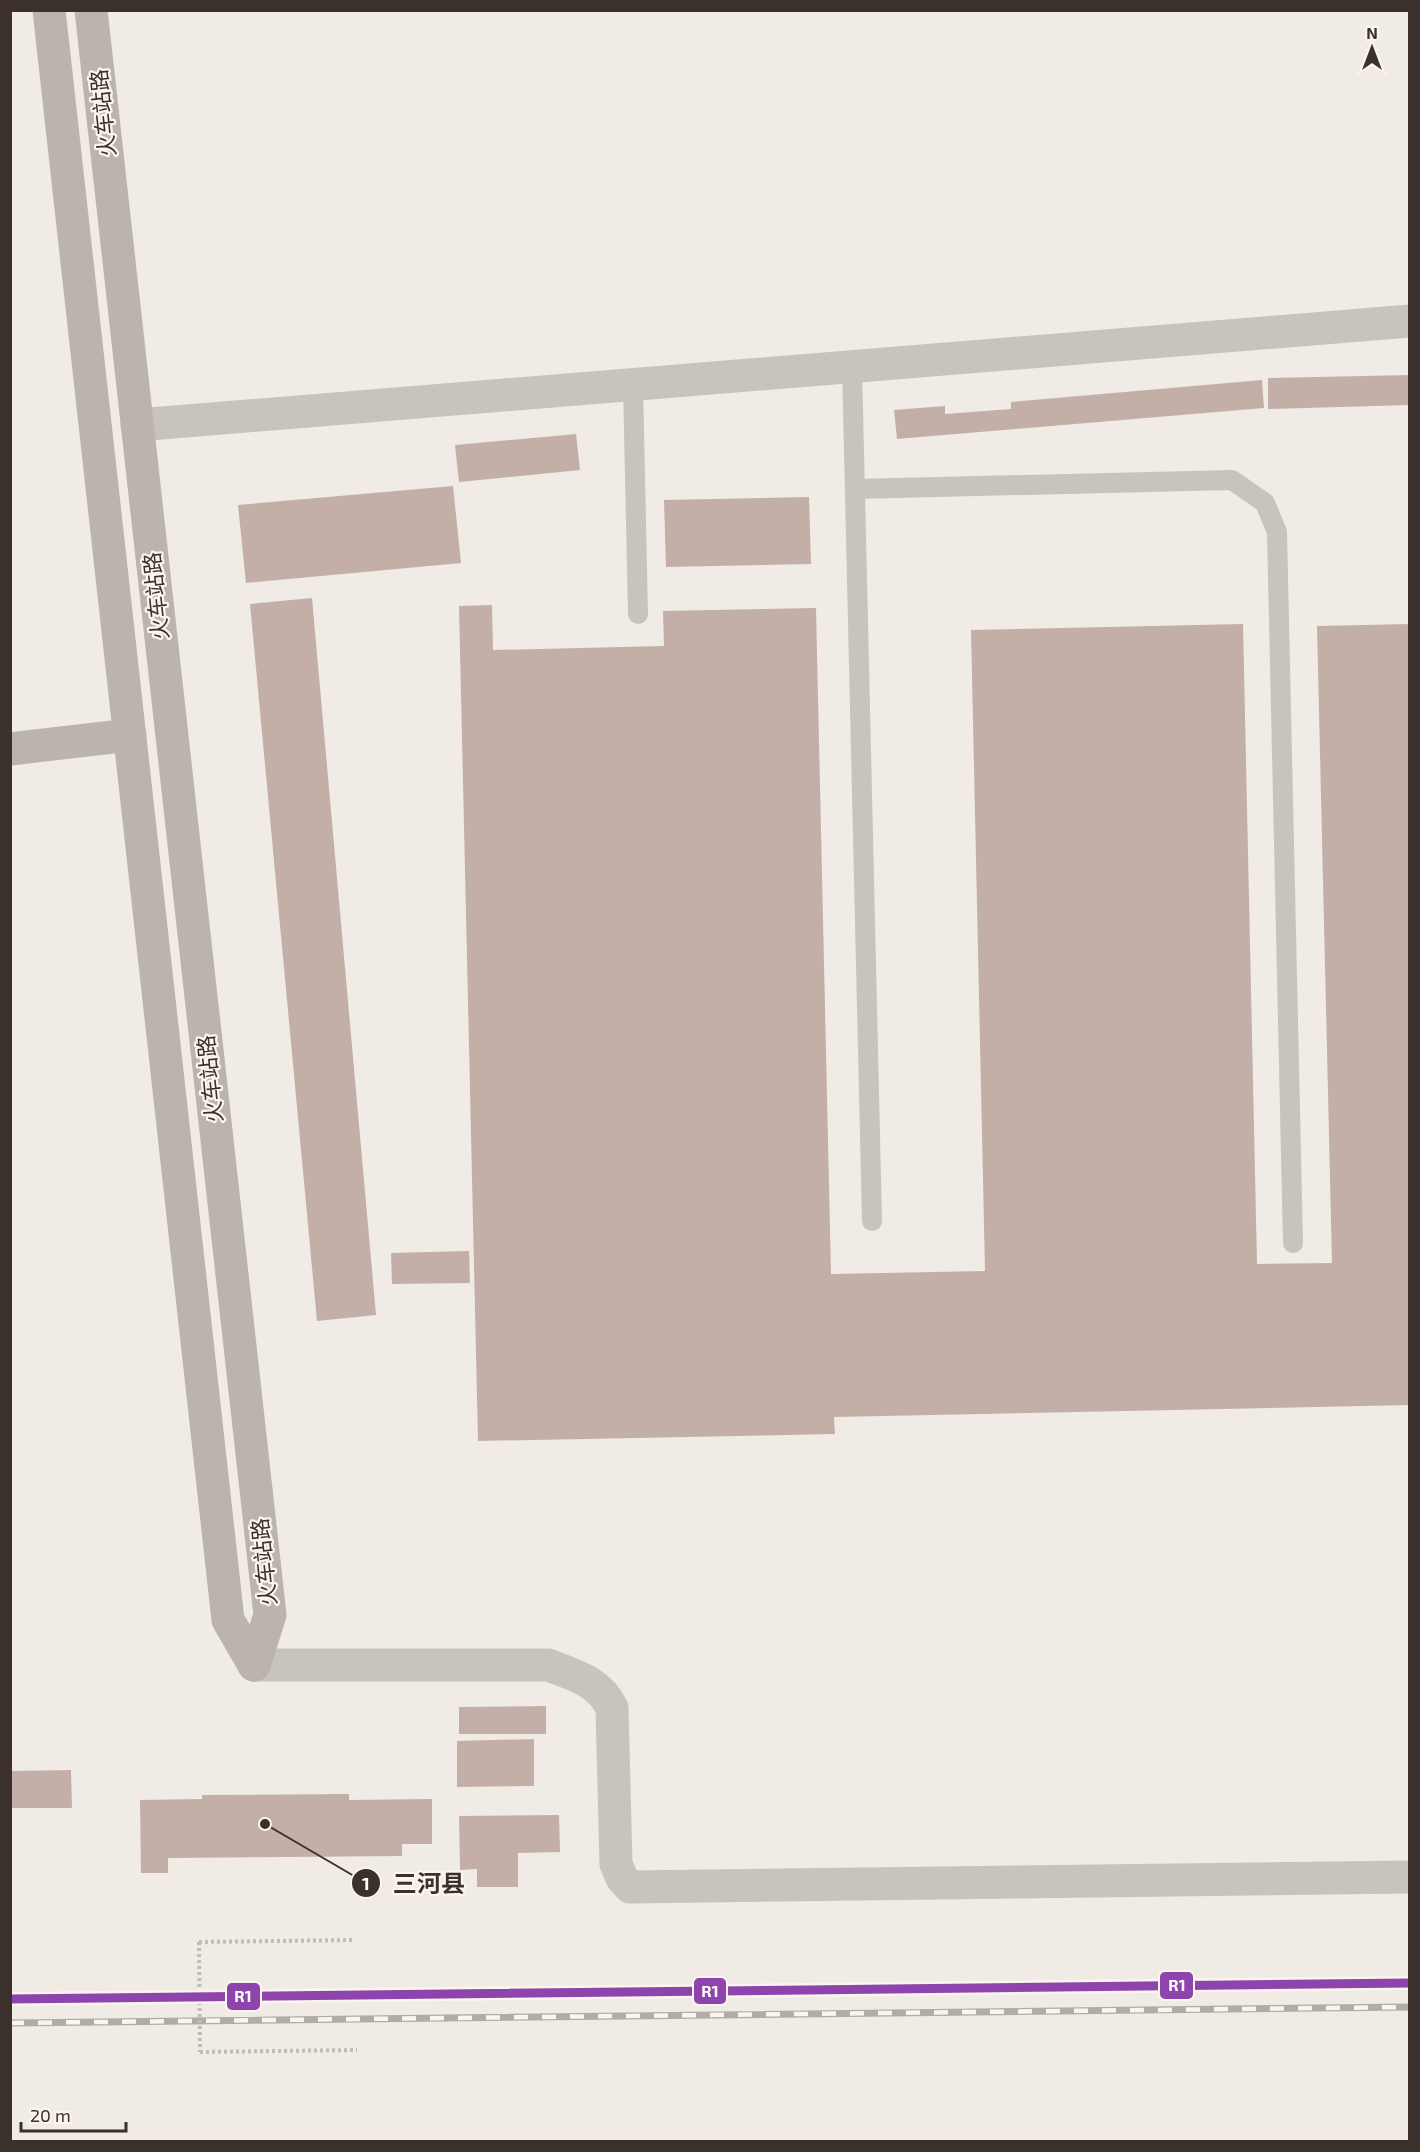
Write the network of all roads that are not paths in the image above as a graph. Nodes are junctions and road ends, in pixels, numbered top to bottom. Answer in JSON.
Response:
{"nodes":[{"id":1,"x":49,"y":10,"type":"edge"},
{"id":2,"x":91,"y":10,"type":"edge"},
{"id":3,"x":1410,"y":321,"type":"edge"},
{"id":4,"x":852,"y":366,"type":"junction"},
{"id":5,"x":633,"y":385,"type":"junction"},
{"id":6,"x":137,"y":425,"type":"junction"},
{"id":7,"x":855,"y":489,"type":"junction"},
{"id":8,"x":638,"y":614,"type":"dead end"},
{"id":9,"x":130,"y":735,"type":"junction"},
{"id":10,"x":10,"y":749,"type":"edge"},
{"id":11,"x":872,"y":1221,"type":"dead end"},
{"id":12,"x":1293,"y":1243,"type":"dead end"},
{"id":13,"x":254,"y":1665,"type":"junction"},
{"id":14,"x":1410,"y":1877,"type":"edge"}],
"edges":[{"from":1,"to":9,"type":"street","name":"火车站路"},
{"from":2,"to":6,"type":"street","name":"火车站路"},
{"from":3,"to":4,"type":"street"},
{"from":4,"to":5,"type":"street"},
{"from":4,"to":7,"type":"lane"},
{"from":5,"to":6,"type":"street"},
{"from":5,"to":8,"type":"lane"},
{"from":6,"to":13,"type":"street","name":"火车站路"},
{"from":7,"to":11,"type":"lane"},
{"from":7,"to":12,"type":"lane"},
{"from":9,"to":10,"type":"street"},
{"from":9,"to":13,"type":"street","name":"火车站路"},
{"from":13,"to":14,"type":"street"}]}
